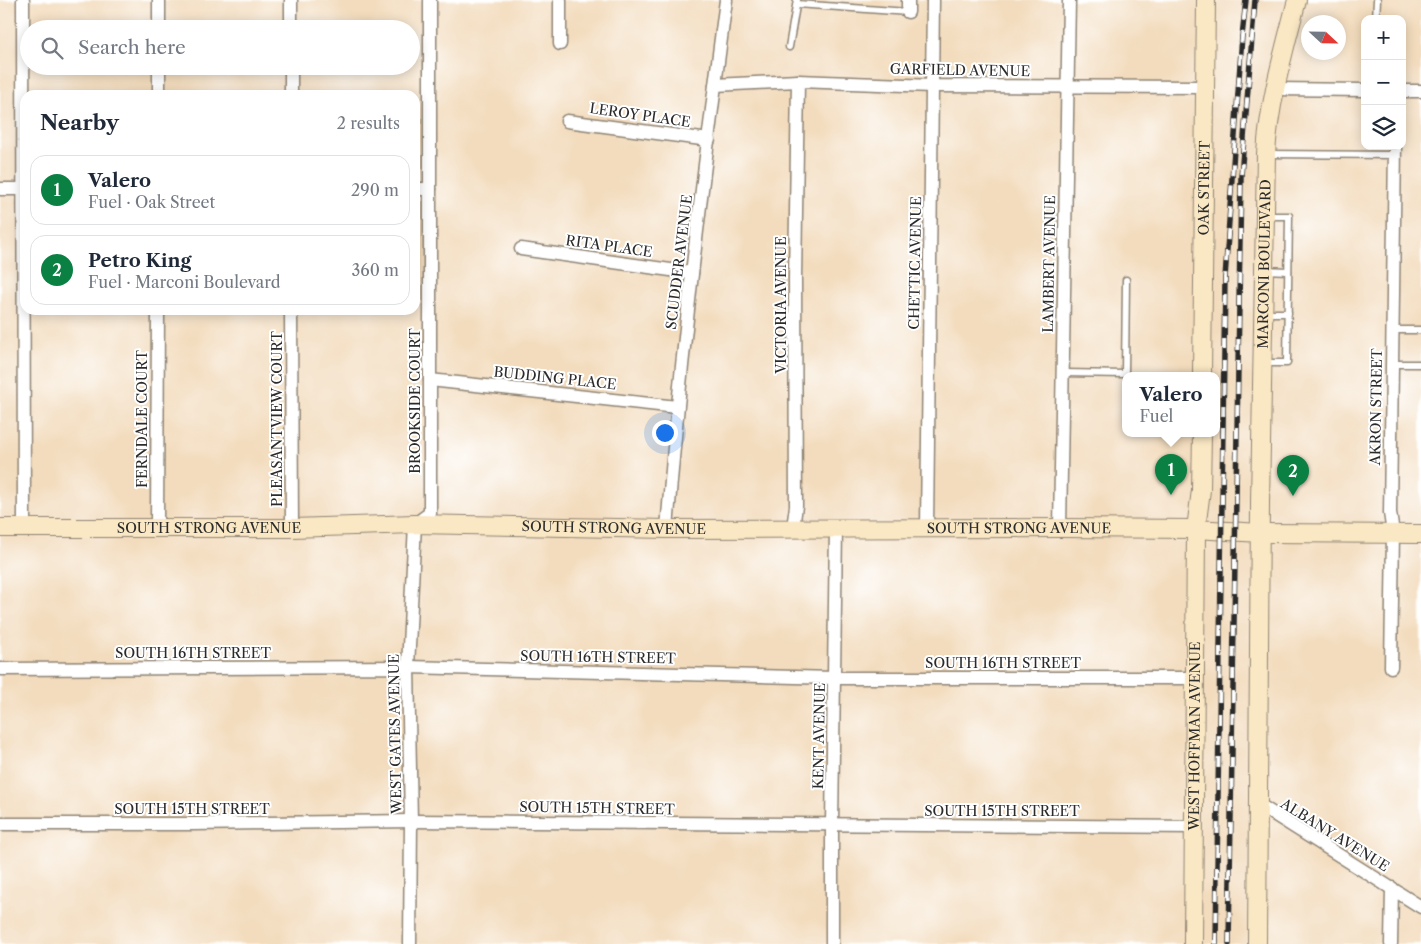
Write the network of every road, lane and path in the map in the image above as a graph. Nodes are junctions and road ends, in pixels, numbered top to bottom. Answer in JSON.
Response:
{"nodes":[{"id":1,"x":23,"y":0,"type":"edge"},
{"id":2,"x":159,"y":0,"type":"edge"},
{"id":3,"x":290,"y":0,"type":"edge"},
{"id":4,"x":430,"y":0,"type":"edge"},
{"id":5,"x":560,"y":0,"type":"edge"},
{"id":6,"x":726,"y":0,"type":"edge"},
{"id":7,"x":933,"y":0,"type":"edge"},
{"id":8,"x":1069,"y":0,"type":"edge"},
{"id":9,"x":1206,"y":0,"type":"edge"},
{"id":10,"x":1297,"y":0,"type":"edge"},
{"id":11,"x":1377,"y":0,"type":"edge"},
{"id":12,"x":797,"y":2,"type":"edge"},
{"id":13,"x":908,"y":6,"type":"edge"},
{"id":14,"x":1376,"y":15,"type":"edge"},
{"id":15,"x":23,"y":20,"type":"edge"},
{"id":16,"x":159,"y":20,"type":"edge"},
{"id":17,"x":291,"y":20,"type":"edge"},
{"id":18,"x":560,"y":44,"type":"dead end"},
{"id":19,"x":789,"y":47,"type":"dead end"},
{"id":20,"x":23,"y":75,"type":"edge"},
{"id":21,"x":159,"y":75,"type":"edge"},
{"id":22,"x":291,"y":75,"type":"edge"},
{"id":23,"x":798,"y":81,"type":"junction"},
{"id":24,"x":715,"y":85,"type":"junction"},
{"id":25,"x":932,"y":86,"type":"junction"},
{"id":26,"x":1067,"y":86,"type":"junction"},
{"id":27,"x":1205,"y":87,"type":"junction"},
{"id":28,"x":1275,"y":88,"type":"junction"},
{"id":29,"x":23,"y":90,"type":"edge"},
{"id":30,"x":159,"y":90,"type":"edge"},
{"id":31,"x":291,"y":90,"type":"edge"},
{"id":32,"x":1361,"y":90,"type":"edge"},
{"id":33,"x":1406,"y":91,"type":"edge"},
{"id":34,"x":1421,"y":91,"type":"edge"},
{"id":35,"x":567,"y":120,"type":"dead end"},
{"id":36,"x":709,"y":140,"type":"junction"},
{"id":37,"x":1395,"y":151,"type":"edge"},
{"id":38,"x":1266,"y":154,"type":"junction"},
{"id":39,"x":20,"y":189,"type":"edge"},
{"id":40,"x":420,"y":189,"type":"edge"},
{"id":41,"x":0,"y":190,"type":"edge"},
{"id":42,"x":430,"y":190,"type":"junction"},
{"id":43,"x":1266,"y":216,"type":"junction"},
{"id":44,"x":521,"y":249,"type":"dead end"},
{"id":45,"x":1264,"y":270,"type":"junction"},
{"id":46,"x":1288,"y":271,"type":"junction"},
{"id":47,"x":692,"y":273,"type":"junction"},
{"id":48,"x":1126,"y":280,"type":"dead end"},
{"id":49,"x":1263,"y":313,"type":"junction"},
{"id":50,"x":1288,"y":313,"type":"junction"},
{"id":51,"x":24,"y":315,"type":"edge"},
{"id":52,"x":158,"y":315,"type":"edge"},
{"id":53,"x":292,"y":315,"type":"edge"},
{"id":54,"x":1392,"y":330,"type":"junction"},
{"id":55,"x":1421,"y":330,"type":"edge"},
{"id":56,"x":1262,"y":363,"type":"junction"},
{"id":57,"x":1392,"y":364,"type":"junction"},
{"id":58,"x":1421,"y":364,"type":"edge"},
{"id":59,"x":1125,"y":372,"type":"edge"},
{"id":60,"x":1202,"y":372,"type":"edge"},
{"id":61,"x":1063,"y":373,"type":"junction"},
{"id":62,"x":1122,"y":374,"type":"edge"},
{"id":63,"x":430,"y":380,"type":"junction"},
{"id":64,"x":677,"y":407,"type":"junction"},
{"id":65,"x":1202,"y":437,"type":"edge"},
{"id":66,"x":414,"y":524,"type":"junction"},
{"id":67,"x":927,"y":527,"type":"junction"},
{"id":68,"x":0,"y":528,"type":"edge"},
{"id":69,"x":24,"y":528,"type":"junction"},
{"id":70,"x":157,"y":528,"type":"junction"},
{"id":71,"x":292,"y":528,"type":"junction"},
{"id":72,"x":792,"y":528,"type":"junction"},
{"id":73,"x":836,"y":528,"type":"junction"},
{"id":74,"x":1060,"y":528,"type":"junction"},
{"id":75,"x":668,"y":529,"type":"junction"},
{"id":76,"x":1196,"y":529,"type":"junction"},
{"id":77,"x":1260,"y":533,"type":"junction"},
{"id":78,"x":1393,"y":533,"type":"junction"},
{"id":79,"x":1421,"y":534,"type":"edge"},
{"id":80,"x":408,"y":667,"type":"junction"},
{"id":81,"x":1391,"y":667,"type":"dead end"},
{"id":82,"x":0,"y":669,"type":"edge"},
{"id":83,"x":834,"y":678,"type":"junction"},
{"id":84,"x":1195,"y":678,"type":"junction"},
{"id":85,"x":1258,"y":804,"type":"junction"},
{"id":86,"x":411,"y":821,"type":"junction"},
{"id":87,"x":0,"y":824,"type":"edge"},
{"id":88,"x":832,"y":825,"type":"junction"},
{"id":89,"x":1194,"y":827,"type":"junction"},
{"id":90,"x":1392,"y":888,"type":"junction"},
{"id":91,"x":1421,"y":907,"type":"edge"},
{"id":92,"x":410,"y":944,"type":"edge"},
{"id":93,"x":832,"y":944,"type":"edge"},
{"id":94,"x":1193,"y":944,"type":"edge"},
{"id":95,"x":1256,"y":944,"type":"edge"},
{"id":96,"x":1392,"y":944,"type":"edge"}],
"edges":[{"from":1,"to":15,"type":"street"},
{"from":2,"to":16,"type":"street"},
{"from":3,"to":17,"type":"street"},
{"from":4,"to":42,"type":"street","name":"BROOKSIDE COURT"},
{"from":5,"to":18,"type":"street"},
{"from":6,"to":24,"type":"street","name":"SCUDDER AVENUE"},
{"from":7,"to":25,"type":"street","name":"CHETTIC AVENUE"},
{"from":8,"to":26,"type":"street","name":"LAMBERT AVENUE"},
{"from":9,"to":27,"type":"street","name":"OAK STREET"},
{"from":10,"to":28,"type":"street","name":"MARCONI BOULEVARD"},
{"from":11,"to":14,"type":"lane"},
{"from":12,"to":13,"type":"lane"},
{"from":12,"to":19,"type":"lane"},
{"from":20,"to":29,"type":"street"},
{"from":21,"to":30,"type":"street"},
{"from":22,"to":31,"type":"street"},
{"from":23,"to":24,"type":"street","name":"GARFIELD AVENUE"},
{"from":23,"to":25,"type":"street","name":"GARFIELD AVENUE"},
{"from":23,"to":72,"type":"street","name":"VICTORIA AVENUE"},
{"from":24,"to":36,"type":"street","name":"SCUDDER AVENUE"},
{"from":25,"to":26,"type":"street","name":"GARFIELD AVENUE"},
{"from":25,"to":67,"type":"street","name":"CHETTIC AVENUE"},
{"from":26,"to":27,"type":"street","name":"GARFIELD AVENUE"},
{"from":26,"to":61,"type":"street","name":"LAMBERT AVENUE"},
{"from":27,"to":60,"type":"street","name":"OAK STREET"},
{"from":28,"to":32,"type":"street"},
{"from":28,"to":38,"type":"street","name":"MARCONI BOULEVARD"},
{"from":33,"to":34,"type":"street"},
{"from":35,"to":36,"type":"street","name":"LEROY PLACE"},
{"from":36,"to":47,"type":"street","name":"SCUDDER AVENUE"},
{"from":37,"to":38,"type":"lane"},
{"from":37,"to":54,"type":"street","name":"AKRON STREET"},
{"from":38,"to":43,"type":"street","name":"MARCONI BOULEVARD"},
{"from":39,"to":41,"type":"street"},
{"from":40,"to":42,"type":"street"},
{"from":42,"to":63,"type":"street","name":"BROOKSIDE COURT"},
{"from":43,"to":45,"type":"street","name":"MARCONI BOULEVARD"},
{"from":43,"to":46,"type":"lane"},
{"from":44,"to":47,"type":"street","name":"RITA PLACE"},
{"from":45,"to":46,"type":"lane"},
{"from":45,"to":49,"type":"street","name":"MARCONI BOULEVARD"},
{"from":46,"to":50,"type":"lane"},
{"from":47,"to":64,"type":"street","name":"SCUDDER AVENUE"},
{"from":48,"to":59,"type":"lane"},
{"from":49,"to":50,"type":"lane"},
{"from":49,"to":56,"type":"street","name":"MARCONI BOULEVARD"},
{"from":50,"to":56,"type":"lane"},
{"from":51,"to":69,"type":"street"},
{"from":52,"to":70,"type":"street","name":"FERNDALE COURT"},
{"from":53,"to":71,"type":"street","name":"PLEASANTVIEW COURT"},
{"from":54,"to":55,"type":"lane"},
{"from":54,"to":57,"type":"street","name":"AKRON STREET"},
{"from":56,"to":77,"type":"street","name":"MARCONI BOULEVARD"},
{"from":57,"to":58,"type":"lane"},
{"from":57,"to":78,"type":"street","name":"AKRON STREET"},
{"from":61,"to":62,"type":"lane"},
{"from":61,"to":74,"type":"street","name":"LAMBERT AVENUE"},
{"from":63,"to":64,"type":"street","name":"BUDDING PLACE"},
{"from":63,"to":66,"type":"street","name":"BROOKSIDE COURT"},
{"from":64,"to":75,"type":"street","name":"SCUDDER AVENUE"},
{"from":65,"to":76,"type":"street"},
{"from":66,"to":71,"type":"street","name":"SOUTH STRONG AVENUE"},
{"from":66,"to":75,"type":"street","name":"SOUTH STRONG AVENUE"},
{"from":66,"to":80,"type":"street","name":"WEST GATES AVENUE"},
{"from":67,"to":73,"type":"street","name":"SOUTH STRONG AVENUE"},
{"from":67,"to":74,"type":"street","name":"SOUTH STRONG AVENUE"},
{"from":68,"to":69,"type":"street","name":"SOUTH STRONG AVENUE"},
{"from":69,"to":70,"type":"street","name":"SOUTH STRONG AVENUE"},
{"from":70,"to":71,"type":"street","name":"SOUTH STRONG AVENUE"},
{"from":72,"to":73,"type":"street","name":"SOUTH STRONG AVENUE"},
{"from":72,"to":75,"type":"street","name":"SOUTH STRONG AVENUE"},
{"from":73,"to":83,"type":"street","name":"KENT AVENUE"},
{"from":74,"to":76,"type":"street","name":"SOUTH STRONG AVENUE"},
{"from":76,"to":77,"type":"street","name":"SOUTH STRONG AVENUE"},
{"from":76,"to":84,"type":"street","name":"WEST HOFFMAN AVENUE"},
{"from":77,"to":78,"type":"street","name":"SOUTH STRONG AVENUE"},
{"from":77,"to":85,"type":"street"},
{"from":78,"to":79,"type":"street","name":"SOUTH STRONG AVENUE"},
{"from":78,"to":81,"type":"street","name":"AKRON STREET"},
{"from":80,"to":82,"type":"street","name":"SOUTH 16TH STREET"},
{"from":80,"to":83,"type":"street","name":"SOUTH 16TH STREET"},
{"from":80,"to":86,"type":"street","name":"WEST GATES AVENUE"},
{"from":83,"to":84,"type":"street","name":"SOUTH 16TH STREET"},
{"from":83,"to":88,"type":"street","name":"KENT AVENUE"},
{"from":84,"to":89,"type":"street","name":"WEST HOFFMAN AVENUE"},
{"from":85,"to":90,"type":"street","name":"ALBANY AVENUE"},
{"from":85,"to":95,"type":"street"},
{"from":86,"to":87,"type":"street","name":"SOUTH 15TH STREET"},
{"from":86,"to":88,"type":"street","name":"SOUTH 15TH STREET"},
{"from":86,"to":92,"type":"street","name":"WEST GATES AVENUE"},
{"from":88,"to":89,"type":"street","name":"SOUTH 15TH STREET"},
{"from":88,"to":93,"type":"street","name":"KENT AVENUE"},
{"from":89,"to":94,"type":"street","name":"WEST HOFFMAN AVENUE"},
{"from":90,"to":91,"type":"street","name":"ALBANY AVENUE"},
{"from":90,"to":96,"type":"street"}]}
